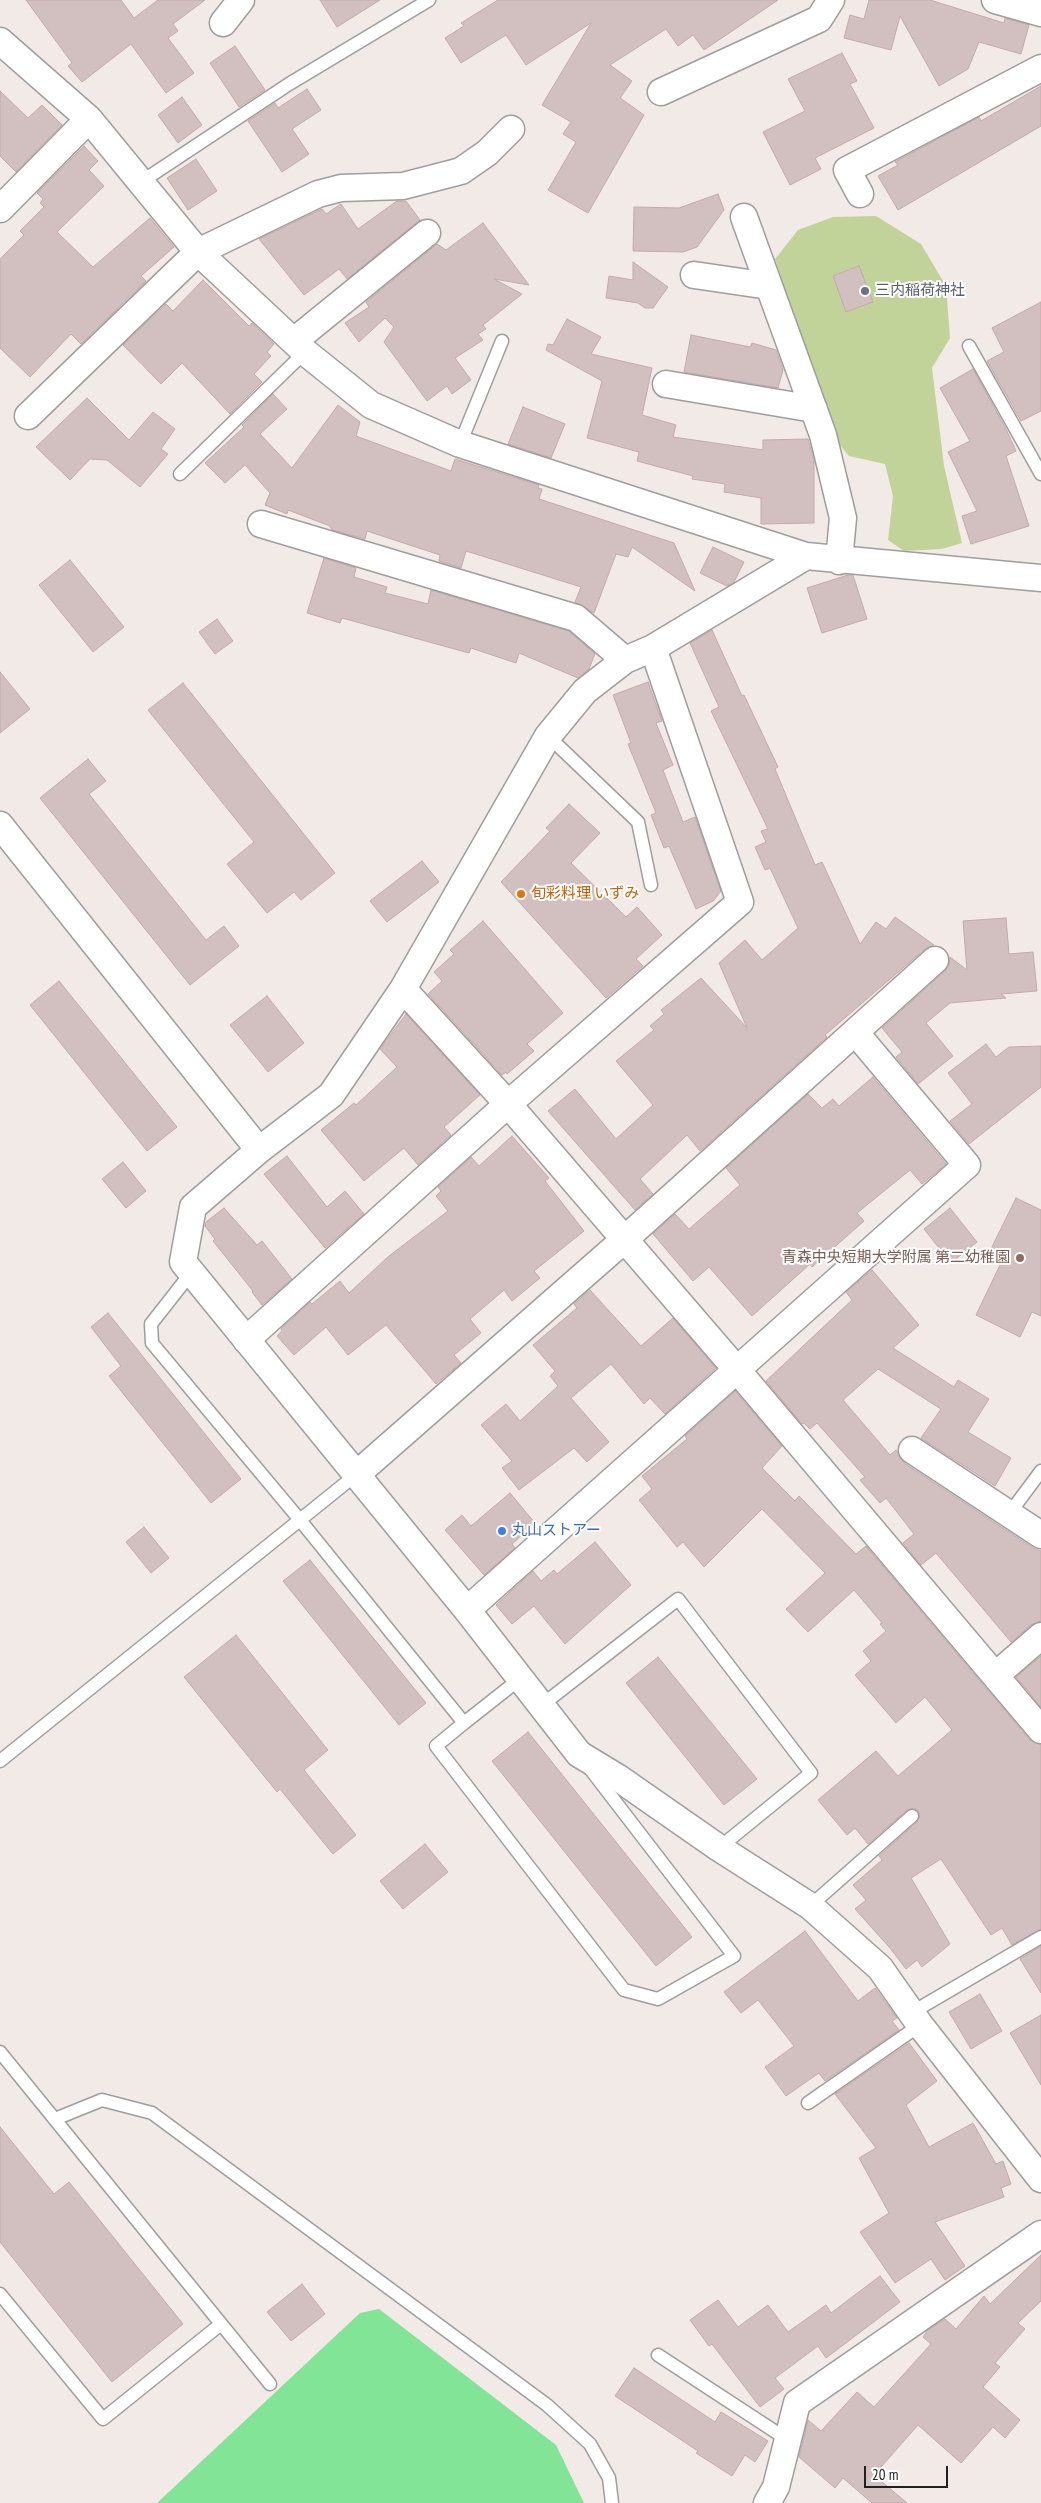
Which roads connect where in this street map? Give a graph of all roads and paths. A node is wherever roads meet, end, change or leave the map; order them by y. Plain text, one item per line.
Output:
1 (242, 0) edge
2 (429, 0) edge
3 (831, 0) edge
4 (995, 0) edge
5 (1041, 13) edge
6 (223, 23) dead end
7 (0, 41) edge
8 (1041, 68) edge
9 (661, 92) dead end
10 (90, 119) junction
11 (511, 129) dead end
12 (141, 182) junction
13 (860, 194) dead end
14 (0, 209) edge
15 (744, 217) dead end
16 (427, 232) dead end
17 (198, 252) junction
18 (694, 275) dead end
19 (768, 286) junction
20 (502, 341) dead end
21 (969, 346) dead end
22 (299, 347) junction
23 (666, 384) dead end
24 (814, 409) junction
25 (28, 416) dead end
26 (460, 444) junction
27 (180, 474) dead end
28 (1041, 474) edge
29 (261, 524) dead end
30 (806, 556) junction
31 (838, 561) junction
32 (1041, 578) edge
33 (653, 648) junction
34 (625, 660) junction
35 (548, 736) junction
36 (0, 825) edge
37 (651, 885) dead end
38 (935, 960) dead end
39 (403, 989) junction
40 (855, 1032) junction
41 (508, 1104) junction
42 (259, 1150) junction
43 (625, 1239) junction
44 (191, 1273) junction
45 (246, 1340) junction
46 (738, 1370) junction
47 (912, 1450) dead end
48 (1041, 1471) edge
49 (357, 1474) junction
50 (1009, 1514) junction
51 (300, 1520) junction
52 (1041, 1536) edge
53 (467, 1610) junction
54 (1041, 1636) edge
55 (996, 1675) junction
56 (521, 1678) junction
57 (542, 1705) junction
58 (464, 1722) junction
59 (1041, 1730) edge
60 (579, 1754) junction
61 (0, 1761) edge
62 (912, 1816) dead end
63 (719, 1848) junction
64 (810, 1906) junction
65 (1041, 1937) edge
66 (916, 2019) junction
67 (0, 2052) edge
68 (808, 2103) dead end
69 (55, 2119) junction
70 (1041, 2179) edge
71 (1041, 2234) edge
72 (0, 2294) edge
73 (221, 2324) junction
74 (658, 2355) dead end
75 (270, 2384) dead end
76 (788, 2440) junction
77 (612, 2503) edge
78 (767, 2503) edge

1 - 6 street
2 - 12 lane
3 - 9 street
4 - 5 street
7 - 10 street
8 - 13 street
10 - 12 street
10 - 14 street
11 - 17 street
12 - 17 street
15 - 19 street
16 - 22 street
17 - 22 street
17 - 25 street
18 - 19 street
19 - 24 street
20 - 26 lane
21 - 28 lane
22 - 26 street
22 - 27 lane
23 - 24 street
24 - 31 street
26 - 30 street
29 - 34 street
30 - 31 street
30 - 33 street
31 - 32 street
33 - 34 street
33 - 41 street
34 - 35 street
35 - 37 lane
35 - 39 street
36 - 42 street
38 - 40 street
39 - 41 street
39 - 42 street
40 - 43 street
40 - 46 street
41 - 43 street
41 - 45 street
42 - 44 street
43 - 46 street
43 - 49 street
44 - 45 street
44 - 51 lane
45 - 49 street
46 - 53 street
46 - 55 street
47 - 50 street
48 - 50 lane
49 - 51 lane
49 - 53 street
50 - 52 street
51 - 58 lane
51 - 61 lane
53 - 56 street
54 - 55 street
55 - 59 street
56 - 57 street
56 - 58 lane
57 - 60 street
57 - 63 lane
58 - 60 lane
60 - 63 street
62 - 64 lane
63 - 64 street
64 - 66 street
65 - 66 lane
66 - 68 lane
66 - 70 street
67 - 69 lane
69 - 73 lane
69 - 77 lane
71 - 76 street
72 - 73 lane
73 - 75 lane
74 - 76 lane
76 - 78 street

